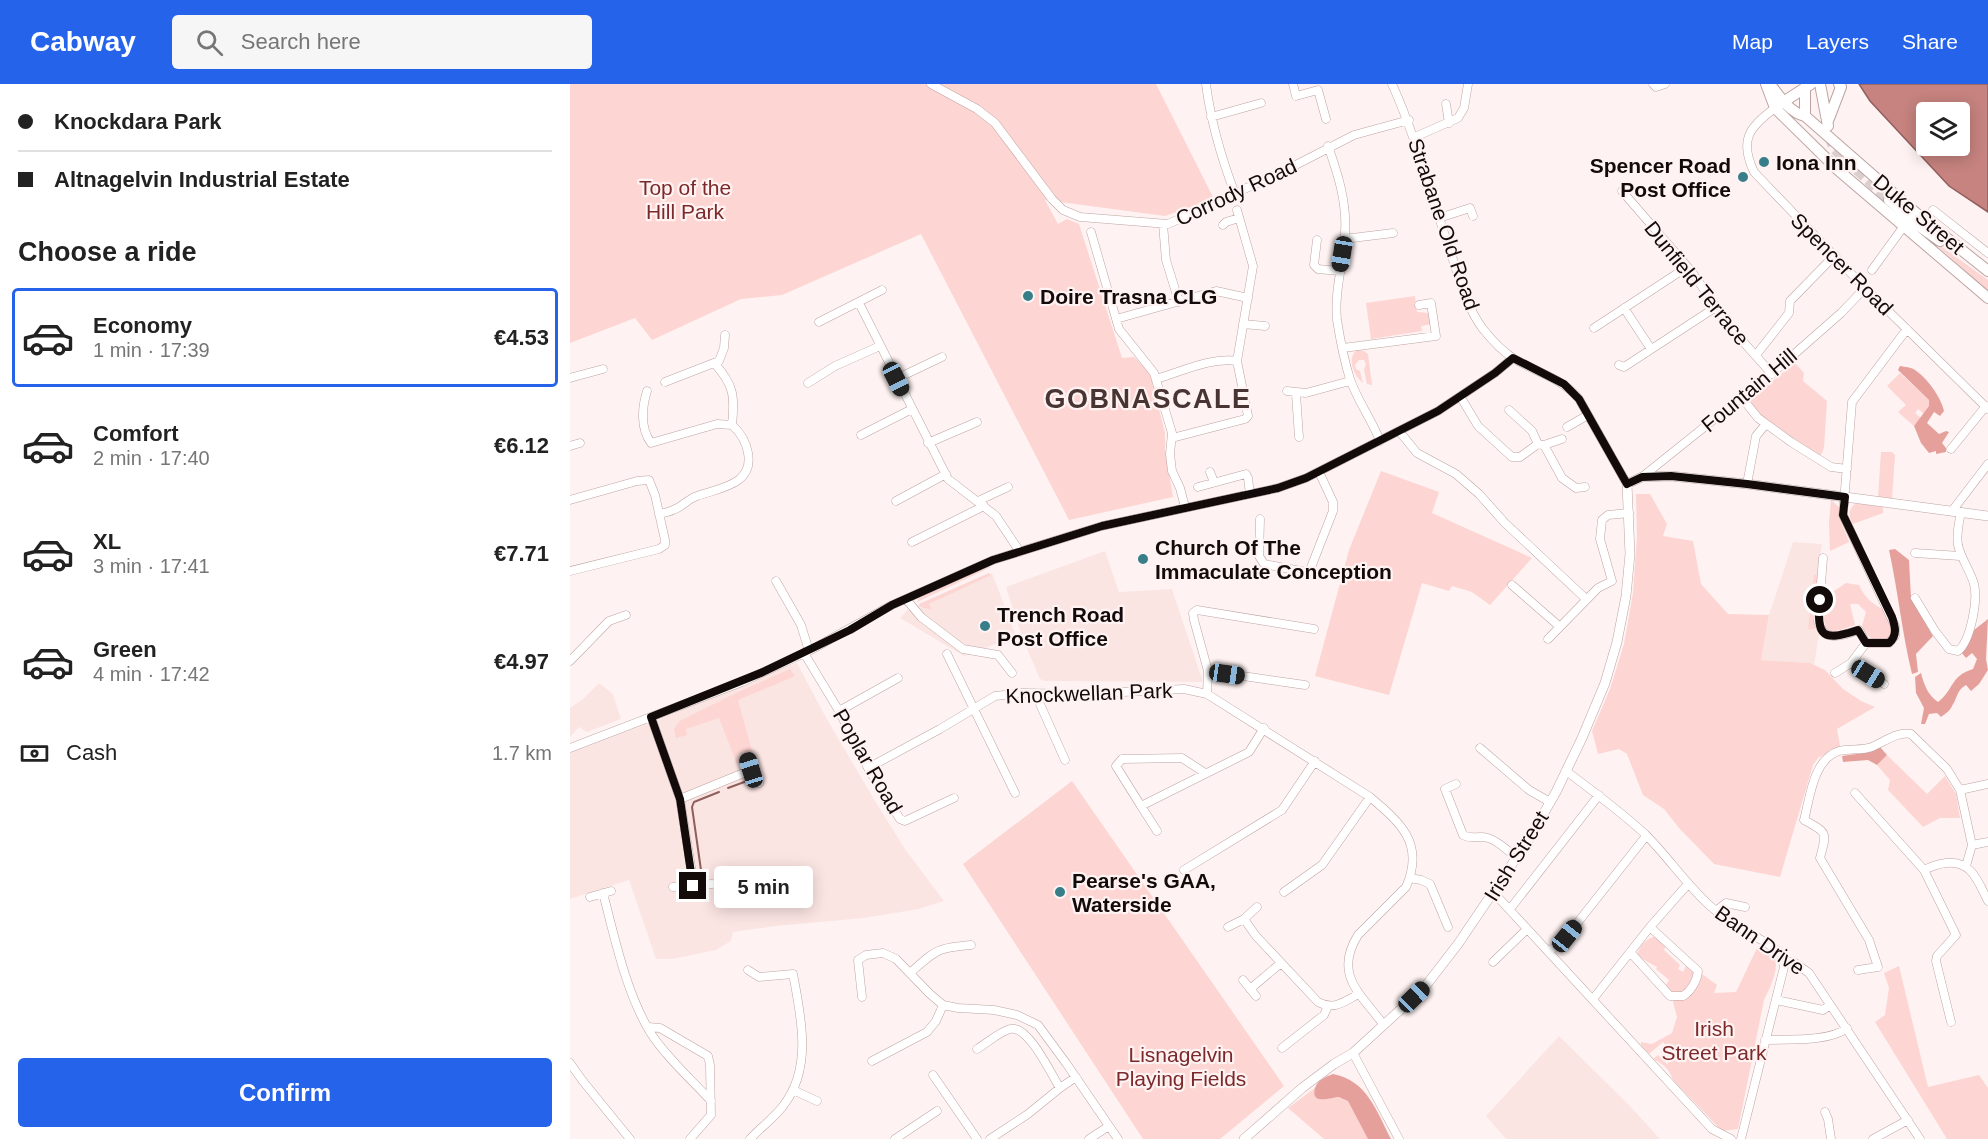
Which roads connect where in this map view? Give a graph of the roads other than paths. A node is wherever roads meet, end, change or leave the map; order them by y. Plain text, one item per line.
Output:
1 (931, 84) edge
2 (1206, 84) edge
3 (1293, 84) edge
4 (1392, 84) edge
5 (1468, 84) edge
6 (1653, 84) edge
7 (1665, 84) edge
8 (1768, 84) edge
9 (1820, 84) edge
10 (1839, 84) edge
11 (1808, 86) edge
12 (1261, 103) dead end
13 (1446, 104) dead end
14 (1780, 105) junction
15 (1805, 116) junction
16 (1211, 117) junction
17 (1326, 119) dead end
18 (1409, 120) junction
19 (1449, 123) junction
20 (1415, 136) junction
21 (1328, 147) junction
22 (1622, 191) dead end
23 (1235, 194) junction
24 (1889, 200) tunnel mouth
25 (1933, 210) dead end
26 (1473, 216) dead end
27 (1439, 218) junction
28 (1163, 224) junction
29 (1916, 224) junction
30 (1223, 225) dead end
31 (1905, 226) junction
32 (1091, 232) dead end
33 (1393, 233) dead end
34 (1344, 239) junction
35 (1317, 240) dead end
36 (1104, 241) dead end
37 (1094, 243) junction
38 (1988, 253) edge
39 (1834, 255) junction
40 (1972, 258) junction
41 (1687, 267) junction
42 (1954, 268) junction
43 (1872, 270) dead end
44 (1339, 271) junction
45 (1988, 271) edge
46 (1865, 288) junction
47 (882, 290) dead end
48 (1248, 298) junction
49 (1988, 298) edge
50 (1179, 302) junction
51 (859, 303) junction
52 (1419, 305) dead end
53 (1716, 307) junction
54 (1624, 308) junction
55 (1116, 319) junction
56 (819, 322) dead end
57 (1243, 324) junction
58 (1265, 326) dead end
59 (1594, 328) dead end
60 (1907, 329) junction
61 (725, 335) dead end
62 (880, 346) junction
63 (1342, 348) junction
64 (1651, 349) junction
65 (1756, 356) junction
66 (942, 357) dead end
67 (1513, 358) junction
68 (1237, 361) junction
69 (715, 364) junction
70 (1619, 365) dead end
71 (603, 369) dead end
72 (1772, 374) junction
73 (570, 378) edge
74 (896, 379) junction
75 (1156, 379) junction
76 (1350, 381) junction
77 (665, 382) dead end
78 (808, 383) dead end
79 (647, 391) dead end
80 (1287, 391) dead end
81 (1296, 394) junction
82 (1460, 396) junction
83 (1742, 398) junction
84 (1987, 407) edge
85 (912, 409) junction
86 (1509, 410) dead end
87 (1588, 415) junction
88 (977, 422) dead end
89 (1766, 424) junction
90 (732, 425) junction
91 (1567, 428) dead end
92 (1399, 431) junction
93 (861, 435) dead end
94 (1299, 437) dead end
95 (1172, 438) junction
96 (1562, 439) dead end
97 (1380, 441) junction
98 (580, 443) dead end
99 (928, 443) junction
100 (1541, 444) junction
101 (570, 446) edge
102 (1951, 449) dead end
103 (1662, 459) junction
104 (1988, 464) edge
105 (1847, 469) junction
106 (1210, 472) dead end
107 (1319, 472) junction
108 (946, 474) junction
109 (1666, 476) junction
110 (1642, 477) junction
111 (1214, 482) junction
112 (1627, 484) junction
113 (1747, 484) junction
114 (1008, 487) dead end
115 (1198, 487) dead end
116 (1585, 487) dead end
117 (1250, 494) junction
118 (1845, 497) junction
119 (570, 500) edge
120 (896, 501) dead end
121 (981, 504) junction
122 (1185, 507) junction
123 (1956, 512) junction
124 (1629, 513) junction
125 (659, 514) junction
126 (1987, 517) edge
127 (1260, 519) dead end
128 (912, 542) dead end
129 (1020, 552) junction
130 (1915, 553) dead end
131 (1960, 556) junction
132 (1823, 558) dead end
133 (570, 571) edge
134 (776, 581) dead end
135 (1512, 585) dead end
136 (1915, 598) dead end
137 (906, 599) junction
138 (1586, 599) junction
139 (626, 615) dead end
140 (1559, 626) junction
141 (1314, 629) dead end
142 (1548, 639) dead end
143 (1866, 643) junction
144 (807, 652) junction
145 (947, 654) dead end
146 (570, 661) edge
147 (1851, 663) junction
148 (1208, 671) junction
149 (1012, 673) dead end
150 (1835, 673) dead end
151 (898, 678) dead end
152 (1884, 684) dead end
153 (1305, 685) dead end
154 (1035, 693) junction
155 (1207, 694) junction
156 (973, 709) junction
157 (839, 711) junction
158 (651, 717) junction
159 (1264, 728) junction
160 (570, 748) edge
161 (1480, 748) dead end
162 (748, 758) dead end
163 (1065, 760) dead end
164 (1315, 761) junction
165 (868, 768) junction
166 (751, 770) junction
167 (1566, 771) junction
168 (1205, 773) junction
169 (759, 783) dead end
170 (1988, 783) edge
171 (1456, 784) dead end
172 (1960, 790) junction
173 (1015, 793) dead end
174 (1855, 793) dead end
175 (1599, 795) junction
176 (1370, 797) junction
177 (954, 798) dead end
178 (680, 799) junction
179 (1550, 802) junction
180 (1141, 806) junction
181 (1157, 831) dead end
182 (1646, 836) junction
183 (1988, 842) edge
184 (1972, 845) junction
185 (1518, 859) junction
186 (1966, 866) junction
187 (1184, 870) dead end
188 (1924, 870) junction
189 (1410, 878) junction
190 (712, 884) dead end
191 (1688, 884) junction
192 (693, 886) junction
193 (673, 887) dead end
194 (1284, 892) dead end
195 (1494, 893) junction
196 (590, 897) dead end
197 (1988, 901) edge
198 (1257, 907) dead end
199 (1745, 907) dead end
200 (1510, 909) junction
201 (1716, 911) junction
202 (1244, 919) junction
203 (1228, 927) dead end
204 (1448, 927) dead end
205 (1650, 927) junction
206 (1527, 929) junction
207 (972, 945) dead end
208 (1549, 952) junction
209 (1630, 952) junction
210 (1784, 961) junction
211 (1492, 962) dead end
212 (1281, 963) junction
213 (748, 970) dead end
214 (1858, 970) dead end
215 (910, 973) junction
216 (1243, 980) dead end
217 (1250, 989) junction
218 (1359, 994) junction
219 (1256, 996) dead end
220 (862, 997) dead end
221 (1593, 999) junction
222 (1776, 1000) junction
223 (944, 1005) junction
224 (1830, 1005) junction
225 (1328, 1006) junction
226 (1951, 1022) dead end
227 (1383, 1024) junction
228 (648, 1028) junction
229 (1847, 1028) junction
230 (1765, 1040) junction
231 (1282, 1048) dead end
232 (977, 1049) dead end
233 (1353, 1053) junction
234 (872, 1061) dead end
235 (570, 1062) edge
236 (933, 1075) dead end
237 (1076, 1077) junction
238 (1060, 1088) junction
239 (794, 1090) junction
240 (711, 1101) junction
241 (817, 1101) dead end
242 (938, 1111) dead end
243 (1825, 1112) dead end
244 (1908, 1120) junction
245 (1109, 1126) junction
246 (630, 1139) edge
247 (690, 1139) edge
248 (750, 1139) edge
249 (895, 1139) edge
250 (977, 1139) edge
251 (990, 1139) edge
252 (1089, 1139) edge
253 (1118, 1139) edge
254 (1244, 1139) edge
255 (1399, 1139) edge
256 (1731, 1139) edge
257 (1742, 1139) edge
258 (1831, 1139) edge
259 (1873, 1139) edge
260 (1920, 1139) edge

1 - 28 street, Corrody Road
2 - 16 street
3 - 17 street
4 - 18 street, Strabane Old Road
5 - 19 street
6 - 7 street
8 - 14 highway
9 - 10 highway
11 - 14 highway
11 - 15 highway
12 - 16 street
13 - 19 street
14 - 15 highway, Duke Street
14 - 31 highway, Duke Street
14 - 39 street, Spencer Road
15 - 40 highway, Duke Street
16 - 23 street
18 - 20 street, Strabane Old Road
18 - 21 street, Corrody Road
19 - 20 street
20 - 27 street, Strabane Old Road
21 - 23 street, Corrody Road
21 - 34 street
22 - 41 street, Dunfield Terrace
23 - 28 street, Corrody Road
24 - 29 highway, Duke Street
25 - 38 street
26 - 27 street
27 - 67 street, Strabane Old Road
28 - 50 street
29 - 40 highway, Duke Street
29 - 42 highway, Duke Street
30 - 48 street
31 - 42 highway, Duke Street
31 - 43 street
32 - 37 street
33 - 34 street
34 - 44 street
35 - 44 street
36 - 37 street
37 - 55 street
39 - 46 street, Spencer Road
39 - 65 street
40 - 45 highway, Duke Street
41 - 53 street, Dunfield Terrace
41 - 54 street
42 - 49 highway, Duke Street
44 - 63 street
46 - 60 street, Spencer Road
46 - 72 street, Fountain Hill
47 - 51 street
48 - 50 street
48 - 57 street
50 - 55 street
51 - 56 street
51 - 62 street
52 - 63 street
53 - 64 street
53 - 65 street, Dunfield Terrace
54 - 59 street
54 - 64 street
55 - 75 street
57 - 58 street
57 - 68 street
60 - 84 street, Spencer Road
60 - 105 street
61 - 69 street
62 - 74 street
62 - 78 street
63 - 76 street
64 - 70 street
65 - 72 street, Dunfield Terrace
66 - 74 street
67 - 82 street
67 - 87 street, Strabane Old Road
68 - 75 street
68 - 95 street
69 - 77 street
69 - 90 street
71 - 73 street
72 - 83 street, Fountain Hill
74 - 85 street
75 - 95 street
76 - 81 street
76 - 97 street
79 - 90 street
80 - 81 street
81 - 94 street
82 - 92 street
82 - 100 street
83 - 89 street
83 - 103 street, Fountain Hill
84 - 102 street
85 - 93 street
85 - 99 street
86 - 100 street
87 - 91 street
87 - 112 street, Strabane Old Road
88 - 99 street
89 - 105 street
89 - 113 street
90 - 125 street
92 - 97 street
92 - 138 street
95 - 122 street
96 - 100 street
97 - 107 street
98 - 101 street
99 - 108 street
100 - 116 street
103 - 109 street
103 - 110 street, Fountain Hill
104 - 123 street
105 - 118 street
106 - 111 street
107 - 117 street
107 - 127 street
108 - 120 street
108 - 121 street
109 - 110 main road
109 - 113 main road
110 - 112 main road, Fountain Hill
111 - 115 street
111 - 117 street
112 - 124 main road, Irish Street
113 - 118 main road
114 - 121 street
117 - 122 street
118 - 123 main road
118 - 143 street
119 - 125 street
121 - 128 street
121 - 129 street
122 - 129 street
123 - 126 main road
123 - 131 street
124 - 138 street
124 - 167 main road, Irish Street
125 - 133 street
129 - 137 street
130 - 131 street
131 - 136 street
132 - 143 street
134 - 144 street, Poplar Road
135 - 140 street
137 - 144 street
137 - 149 street
138 - 140 street
139 - 146 street
140 - 142 street
141 - 148 street
143 - 147 street
144 - 157 street, Poplar Road
144 - 158 street
145 - 156 street, Knockwellan Park
147 - 150 street
147 - 152 street
148 - 153 street
148 - 155 street
151 - 157 street
154 - 155 street, Knockwellan Park
154 - 156 street, Knockwellan Park
154 - 163 street
155 - 159 street, Knockwellan Park
156 - 165 street, Knockwellan Park
156 - 173 street, Knockwellan Park
157 - 165 street, Poplar Road
158 - 160 street
158 - 178 street
159 - 164 street, Knockwellan Park
159 - 168 street
161 - 179 street
162 - 166 street
164 - 176 street, Knockwellan Park
164 - 187 street
165 - 177 street, Poplar Road
166 - 169 street
166 - 178 street
167 - 175 street, Bann Drive
167 - 179 main road, Irish Street
168 - 180 street
168 - 180 street
170 - 172 street
171 - 185 street
172 - 184 street
172 - 214 street
174 - 188 street
175 - 182 street, Bann Drive
175 - 200 street
176 - 189 street, Knockwellan Park
176 - 194 street
178 - 192 street
179 - 185 main road, Irish Street
180 - 181 street
182 - 191 street, Bann Drive
182 - 208 street
183 - 184 street
184 - 186 street
185 - 195 main road, Irish Street
186 - 188 street
186 - 197 street
188 - 226 street
189 - 204 street
189 - 218 street
190 - 192 street
191 - 201 street, Bann Drive
191 - 205 street
192 - 193 street
195 - 200 street
195 - 227 main road, Irish Street
196 - 228 street
198 - 202 street
199 - 201 street
200 - 206 street
201 - 210 street, Bann Drive
202 - 203 street
202 - 212 street
205 - 209 street
205 - 209 street
206 - 208 street
206 - 211 street
207 - 215 street
208 - 221 street
209 - 221 street
210 - 222 street
210 - 224 street, Bann Drive
212 - 217 street
212 - 225 street
213 - 239 street
215 - 220 street
215 - 223 street
216 - 217 street
217 - 219 street
218 - 225 street
218 - 227 street
221 - 256 street
222 - 224 street
222 - 230 street
223 - 234 street
223 - 237 street
224 - 229 street, Bann Drive
225 - 231 street
227 - 233 main road, Irish Street
228 - 240 street
228 - 240 street
229 - 230 street
229 - 244 street, Bann Drive
230 - 257 street
232 - 238 street
233 - 254 main road, Irish Street
233 - 255 street
235 - 246 street
236 - 250 street
237 - 238 street
237 - 245 street
238 - 251 street
239 - 241 street
239 - 248 street
240 - 247 street
242 - 249 street
243 - 258 street
244 - 259 street
244 - 260 street, Bann Drive
245 - 252 street
245 - 253 street

